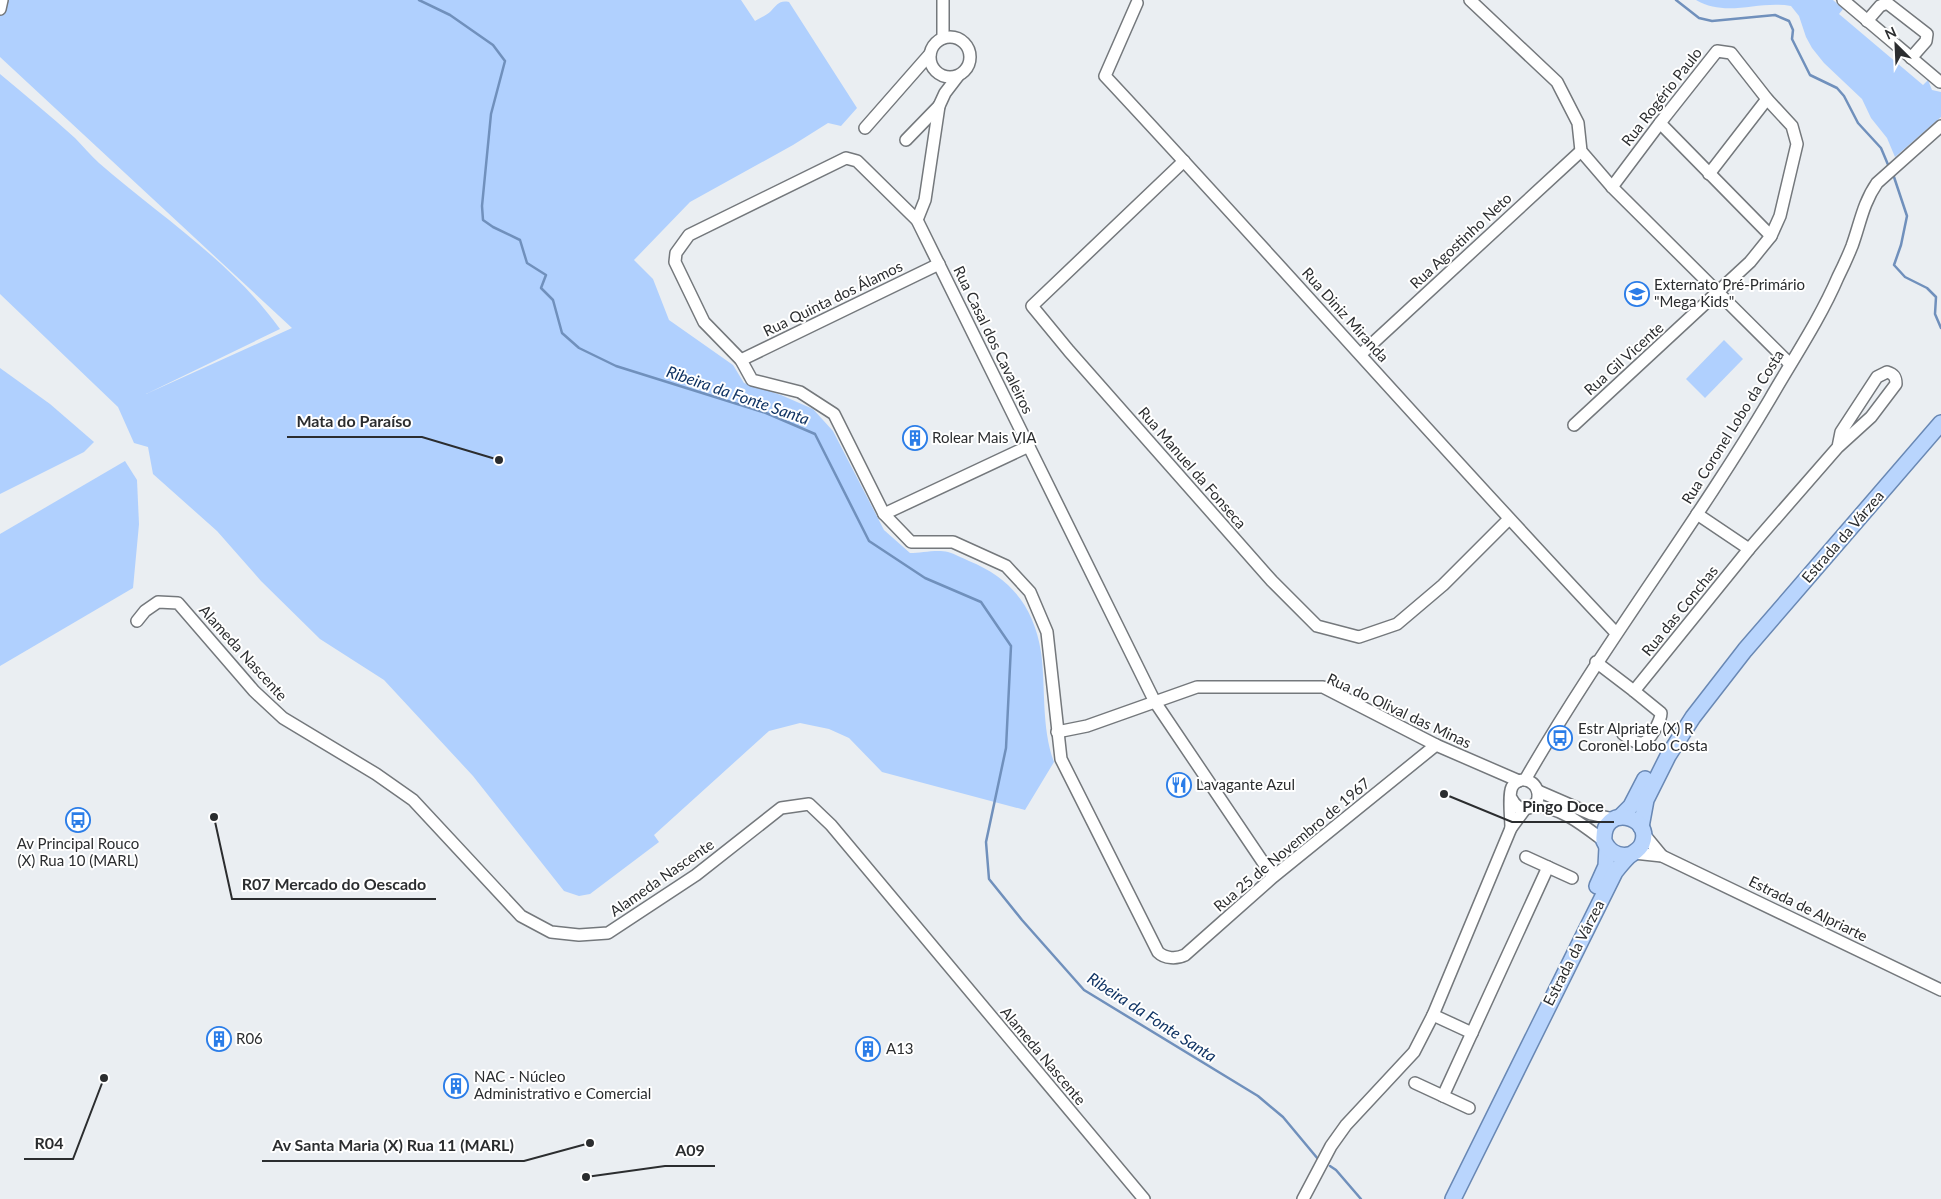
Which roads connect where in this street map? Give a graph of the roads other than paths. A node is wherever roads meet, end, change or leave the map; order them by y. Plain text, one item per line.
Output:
1 (2, 0) edge
2 (943, 0) edge
3 (1470, 0) edge
4 (1843, 0) edge
5 (1137, 3) dead end
6 (0, 9) edge
7 (1867, 21) junction
8 (943, 38) junction
9 (930, 54) junction
10 (1911, 58) junction
11 (958, 76) junction
12 (1940, 82) dead end
13 (1767, 98) junction
14 (939, 106) junction
15 (1660, 123) junction
16 (1941, 126) edge
17 (865, 128) dead end
18 (906, 140) dead end
19 (1581, 151) junction
20 (1184, 161) junction
21 (1709, 174) junction
22 (1612, 187) junction
23 (917, 220) junction
24 (1771, 236) junction
25 (938, 264) junction
26 (1718, 294) junction
27 (1361, 354) junction
28 (741, 360) junction
29 (1790, 364) junction
30 (1941, 423) edge
31 (1574, 425) dead end
32 (1029, 446) junction
33 (1838, 447) junction
34 (884, 514) junction
35 (1697, 514) junction
36 (1509, 519) junction
37 (1749, 549) junction
38 (137, 621) dead end
39 (1616, 633) junction
40 (1745, 650) junction
41 (1596, 662) junction
42 (1634, 691) junction
43 (1155, 702) junction
44 (1057, 732) junction
45 (1623, 734) dead end
46 (1436, 746) junction
47 (1544, 746) junction
48 (1494, 772) junction
49 (1522, 781) junction
50 (1537, 789) junction
51 (1510, 796) junction
52 (1529, 807) junction
53 (1617, 818) junction
54 (1510, 828) junction
55 (1642, 830) junction
56 (1605, 844) junction
57 (1632, 854) junction
58 (1526, 856) dead end
59 (1662, 856) junction
60 (1548, 867) junction
61 (1273, 877) junction
62 (1572, 878) dead end
63 (1941, 990) edge
64 (1433, 1015) junction
65 (1472, 1033) junction
66 (1523, 1054) junction
67 (1415, 1084) dead end
68 (1443, 1096) junction
69 (1469, 1108) dead end
70 (1144, 1199) edge
71 (1303, 1199) edge
72 (1453, 1199) edge

1 - 6 street
2 - 8 street
3 - 19 street
4 - 7 street
5 - 20 street, Rua Diniz Miranda
7 - 10 street
7 - 10 street
8 - 9 street
8 - 11 street
9 - 11 street
9 - 17 street
10 - 12 street
11 - 14 street
13 - 15 street, Rua Rogério Paulo
13 - 21 street
13 - 24 street, Rua Rogério Paulo
14 - 18 street
14 - 23 street
15 - 21 street
15 - 22 street, Rua Rogério Paulo
16 - 29 street, Rua Coronel Lobo da Costa
19 - 22 street
19 - 27 street, Rua Agostinho Neto
20 - 27 street, Rua Diniz Miranda
20 - 36 street, Rua Manuel da Fonseca
21 - 24 street
22 - 26 street
23 - 25 street, Rua Casal dos Cavaleiros
23 - 28 street, Rua Casal dos Cavaleiros
24 - 26 street, Rua Rogério Paulo
25 - 28 street, Rua Quinta dos Álamos
25 - 32 street, Rua Casal dos Cavaleiros
26 - 29 street
26 - 31 street, Rua Gil Vicente
27 - 36 street, Rua Diniz Miranda
28 - 34 street
29 - 35 street, Rua Coronel Lobo da Costa
30 - 40 main road, Estrada da Várzea
32 - 34 street
32 - 43 street, Rua Casal dos Cavaleiros
33 - 33 street, Rua das Conchas
33 - 37 street, Rua das Conchas
34 - 44 street
35 - 37 street
35 - 39 street, Rua Coronel Lobo da Costa
36 - 39 street, Rua Diniz Miranda
37 - 42 street, Rua das Conchas
38 - 70 street, Alameda Nascente
39 - 41 street, Rua Coronel Lobo da Costa
40 - 53 main road, Estrada da Várzea
40 - 55 main road, Estrada da Várzea
41 - 42 street
41 - 47 street, Rua Coronel Lobo da Costa
42 - 45 street
43 - 44 street, Rua do Olival das Minas
43 - 46 street, Rua do Olival das Minas
43 - 61 street, Rua Casal dos Cavaleiros
44 - 61 street, Rua 25 de Novembro de 1967
46 - 48 street, Rua do Olival das Minas
46 - 61 street, Rua 25 de Novembro de 1967
47 - 49 street, Rua Coronel Lobo da Costa
47 - 50 street, Rua Coronel Lobo da Costa
48 - 49 street, Rua do Olival das Minas
48 - 51 street, Rua do Olival das Minas
49 - 50 street
49 - 51 street
50 - 52 street
50 - 53 street
51 - 52 street
51 - 54 street
52 - 54 street
52 - 56 street
53 - 55 main road
53 - 56 main road, Estrada da Várzea
54 - 64 street
55 - 57 main road, Estrada da Várzea
55 - 59 street, Estrada de Alpriarte
56 - 57 main road
56 - 66 main road, Estrada da Várzea
57 - 59 street, Estrada de Alpriarte
57 - 66 main road, Estrada da Várzea
58 - 60 street
59 - 63 street, Estrada de Alpriarte
60 - 62 street
60 - 65 street
64 - 65 street
64 - 71 street
65 - 68 street
66 - 72 main road, Estrada da Várzea
67 - 68 street
68 - 69 street

